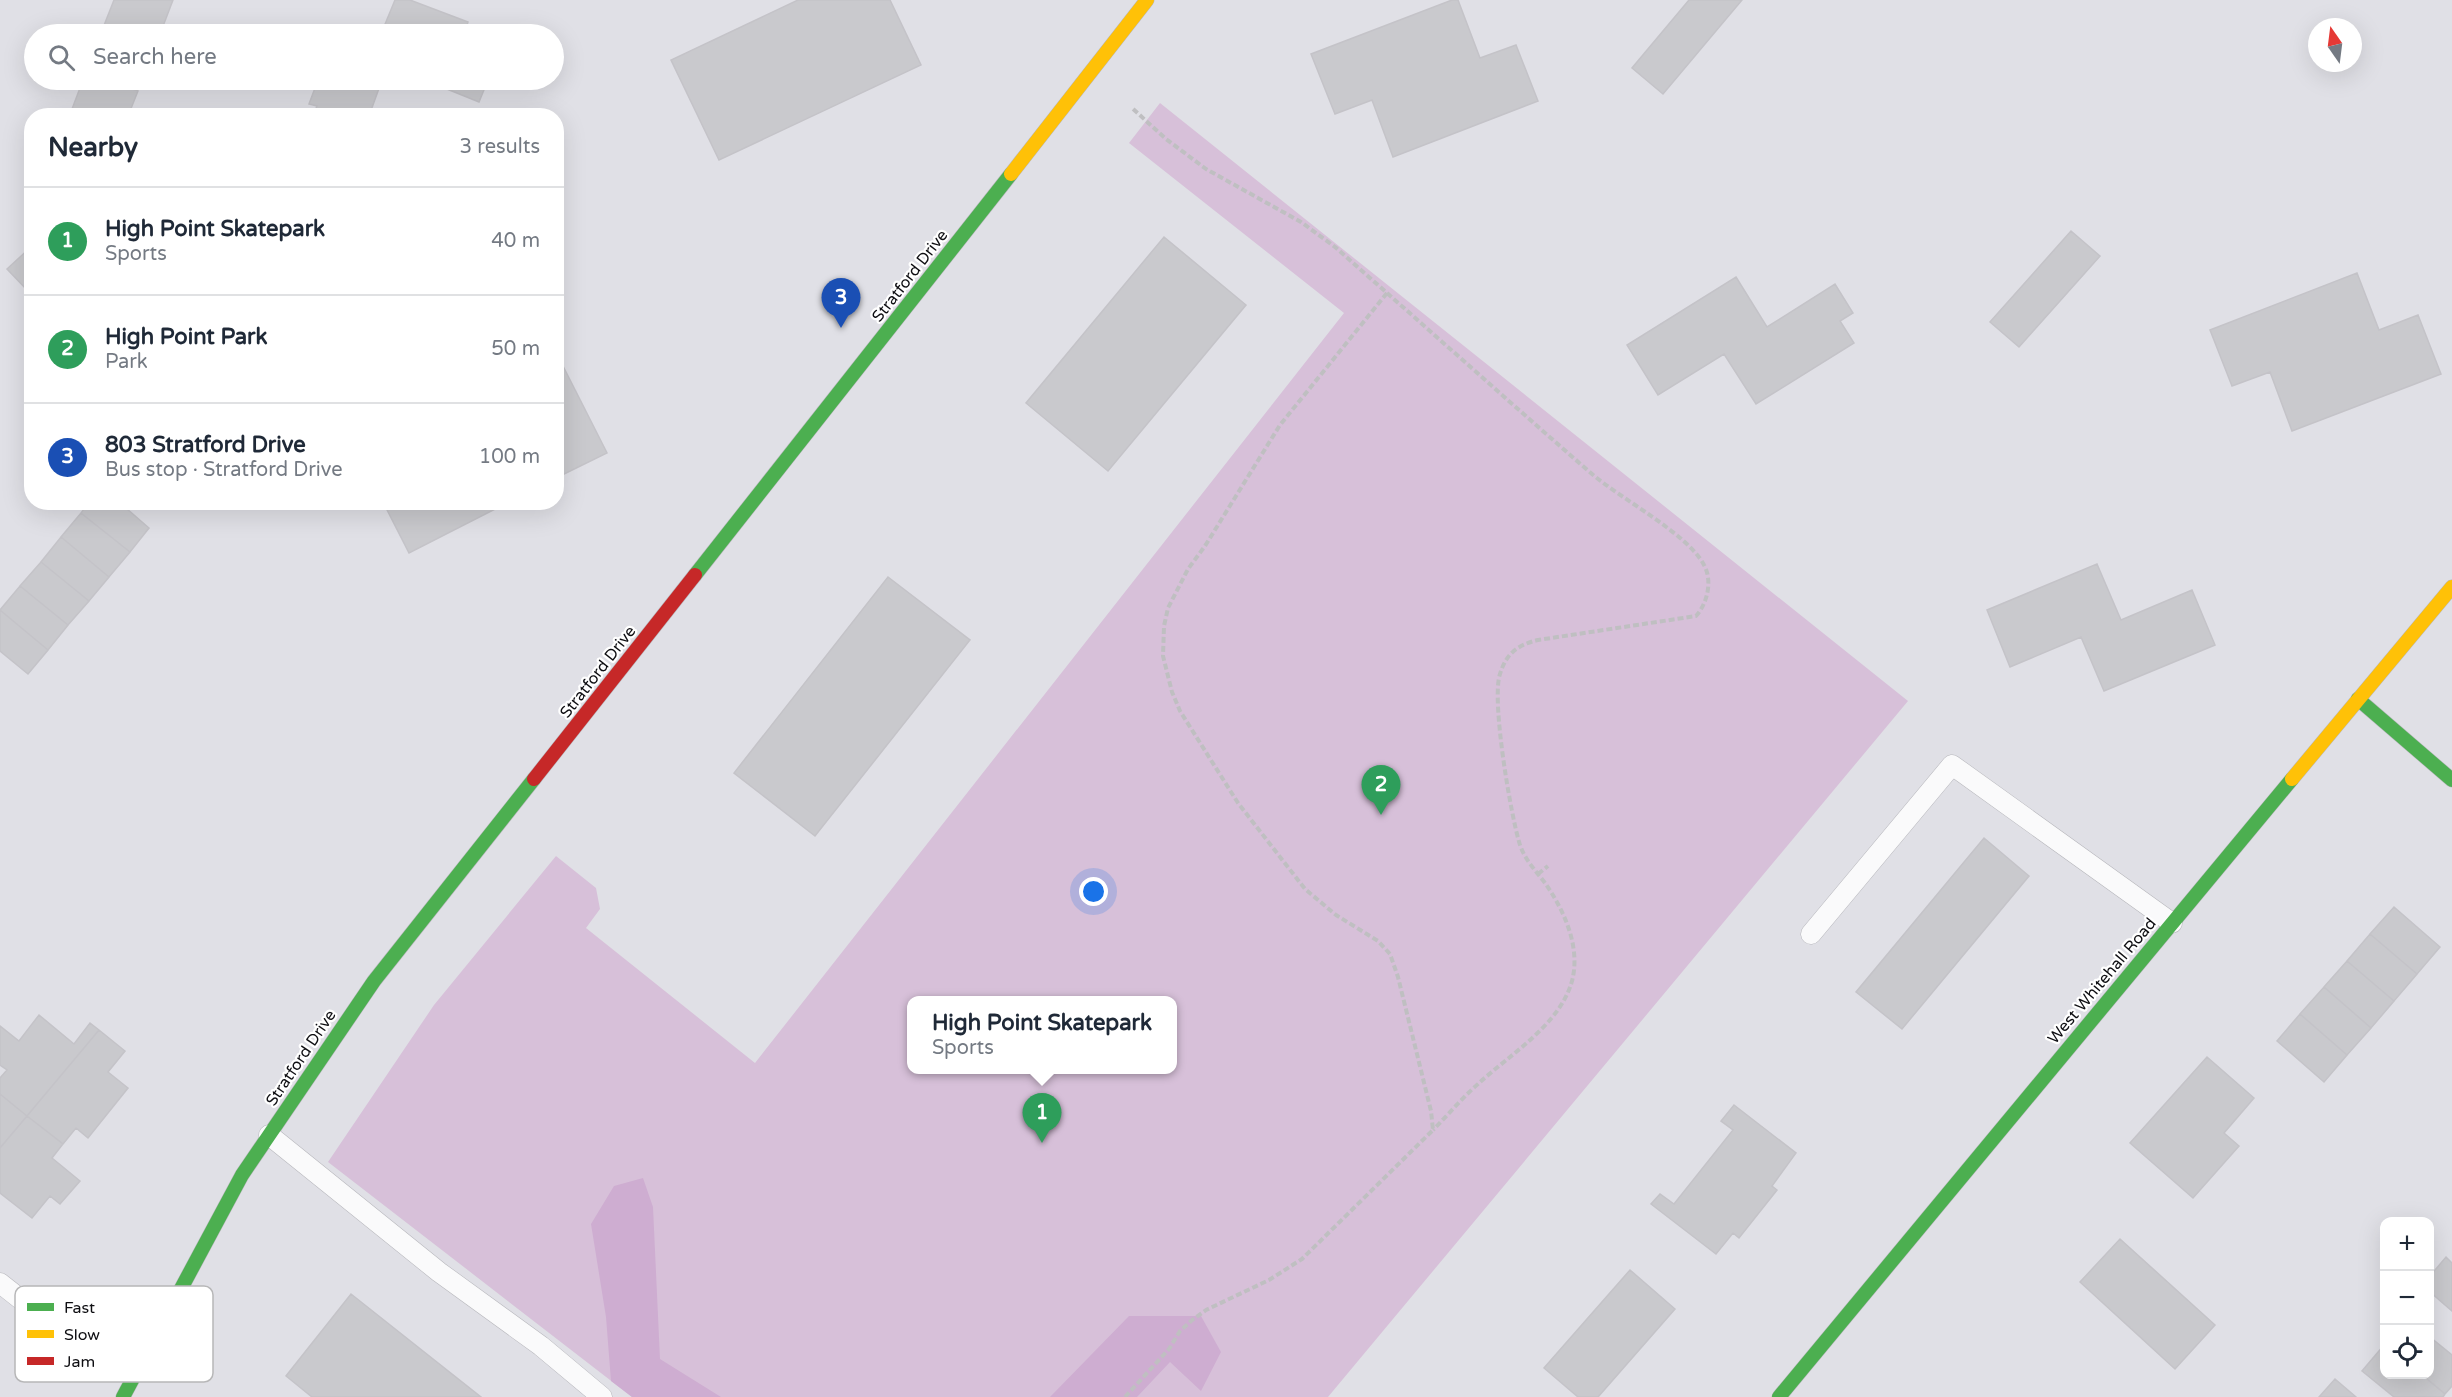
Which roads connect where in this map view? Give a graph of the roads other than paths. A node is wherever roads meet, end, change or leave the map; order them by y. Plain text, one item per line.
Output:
1 (1147, 0) edge
2 (2452, 587) edge
3 (2358, 699) junction
4 (2452, 780) edge
5 (2172, 923) junction
6 (1811, 934) dead end
7 (269, 1136) junction
8 (0, 1283) edge
9 (182, 1286) edge
10 (15, 1295) edge
11 (130, 1382) edge
12 (123, 1397) edge
13 (602, 1397) edge
14 (1779, 1397) edge

1 - 7 street, Stratford Drive
2 - 3 street, West Whitehall Road
3 - 4 street
3 - 5 street, West Whitehall Road
5 - 6 lane
5 - 14 street, West Whitehall Road
7 - 9 street, Stratford Drive
7 - 13 lane
8 - 10 lane
11 - 12 street, Stratford Drive

